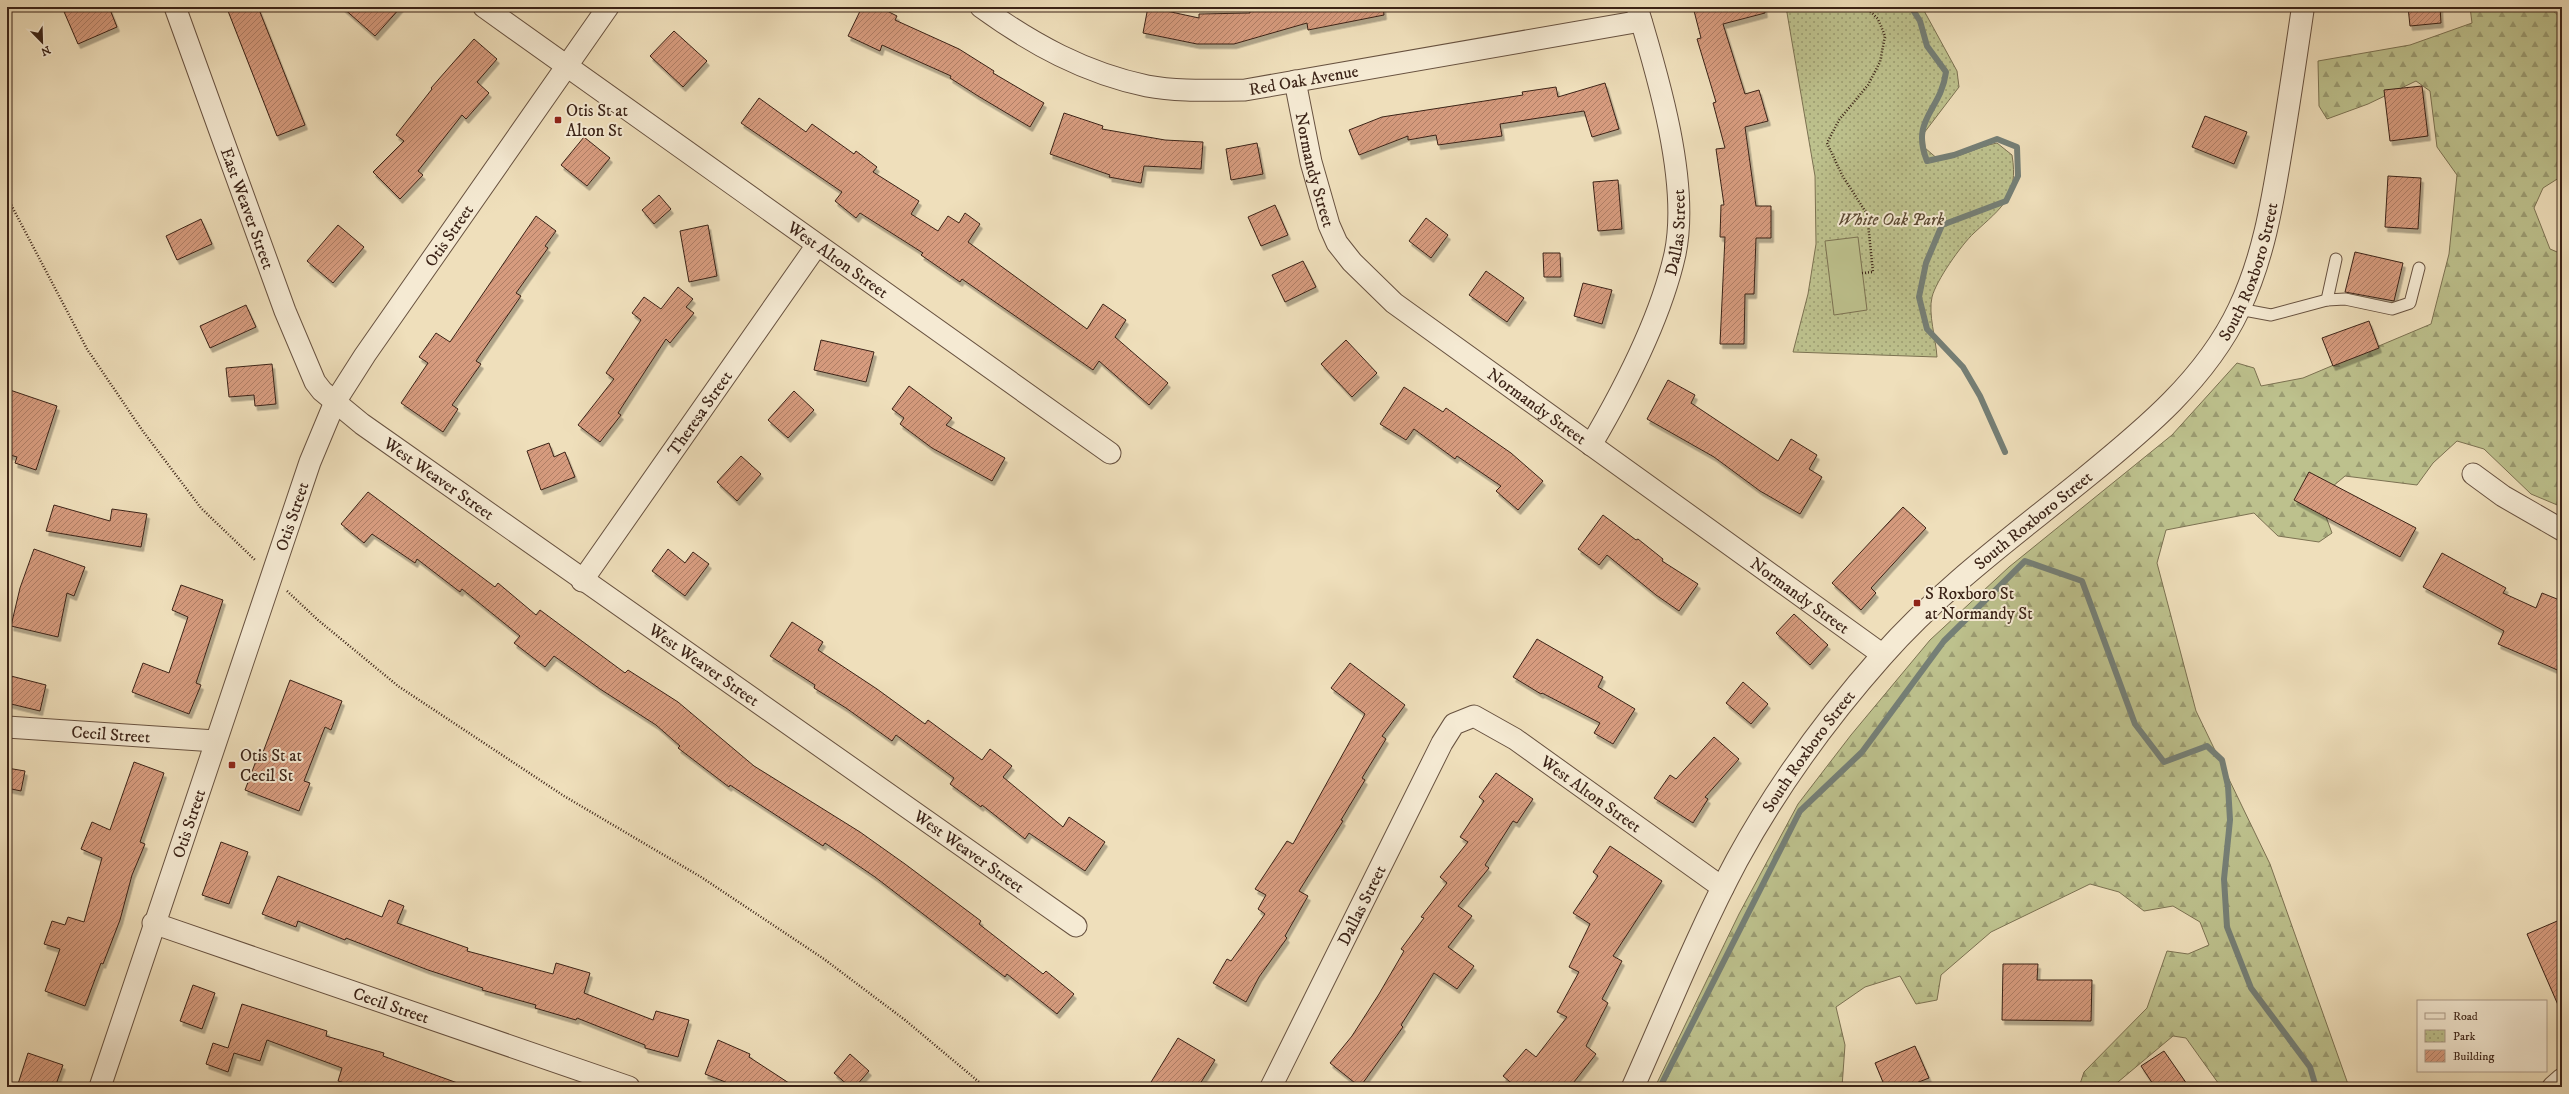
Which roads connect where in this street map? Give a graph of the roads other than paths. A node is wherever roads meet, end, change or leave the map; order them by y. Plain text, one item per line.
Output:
1 (175, 7) edge
2 (484, 7) edge
3 (608, 7) edge
4 (981, 7) edge
5 (2303, 7) edge
6 (1639, 14) edge
7 (567, 66) junction
8 (1295, 81) junction
9 (817, 245) junction
10 (2336, 259) dead end
11 (2419, 268) dead end
12 (2327, 300) junction
13 (2239, 309) junction
14 (335, 402) junction
15 (1591, 445) junction
16 (1110, 453) dead end
17 (2473, 474) dead end
18 (2562, 530) edge
19 (582, 581) junction
20 (1882, 655) junction
21 (1454, 724) joint
22 (7, 727) edge
23 (215, 741) junction
24 (1723, 888) junction
25 (153, 923) junction
26 (1076, 926) dead end
27 (2562, 1079) edge
28 (100, 1087) edge
29 (629, 1087) edge
30 (1271, 1087) edge
31 (1633, 1087) edge
32 (2553, 1087) edge

1 - 14 street, East Weaver Street
2 - 7 street, West Alton Street
3 - 7 street, Otis Street
4 - 8 street, Red Oak Avenue
5 - 13 street, South Roxboro Street
6 - 8 street, Red Oak Avenue
6 - 15 street, Dallas Street
7 - 9 street, West Alton Street
7 - 14 street, Otis Street
8 - 15 street, Normandy Street
9 - 16 street, West Alton Street
9 - 19 street, Theresa Street
10 - 12 lane
11 - 12 lane
12 - 13 lane
13 - 20 street, South Roxboro Street
14 - 19 street, West Weaver Street
14 - 23 street, Otis Street
15 - 20 street, Normandy Street
17 - 18 street
19 - 26 street, West Weaver Street
20 - 24 street, South Roxboro Street
21 - 24 street, West Alton Street
21 - 30 street, Dallas Street
22 - 23 street, Cecil Street
23 - 25 street, Otis Street
24 - 31 street, South Roxboro Street
25 - 28 street, Otis Street
25 - 29 street, Cecil Street
27 - 32 street

